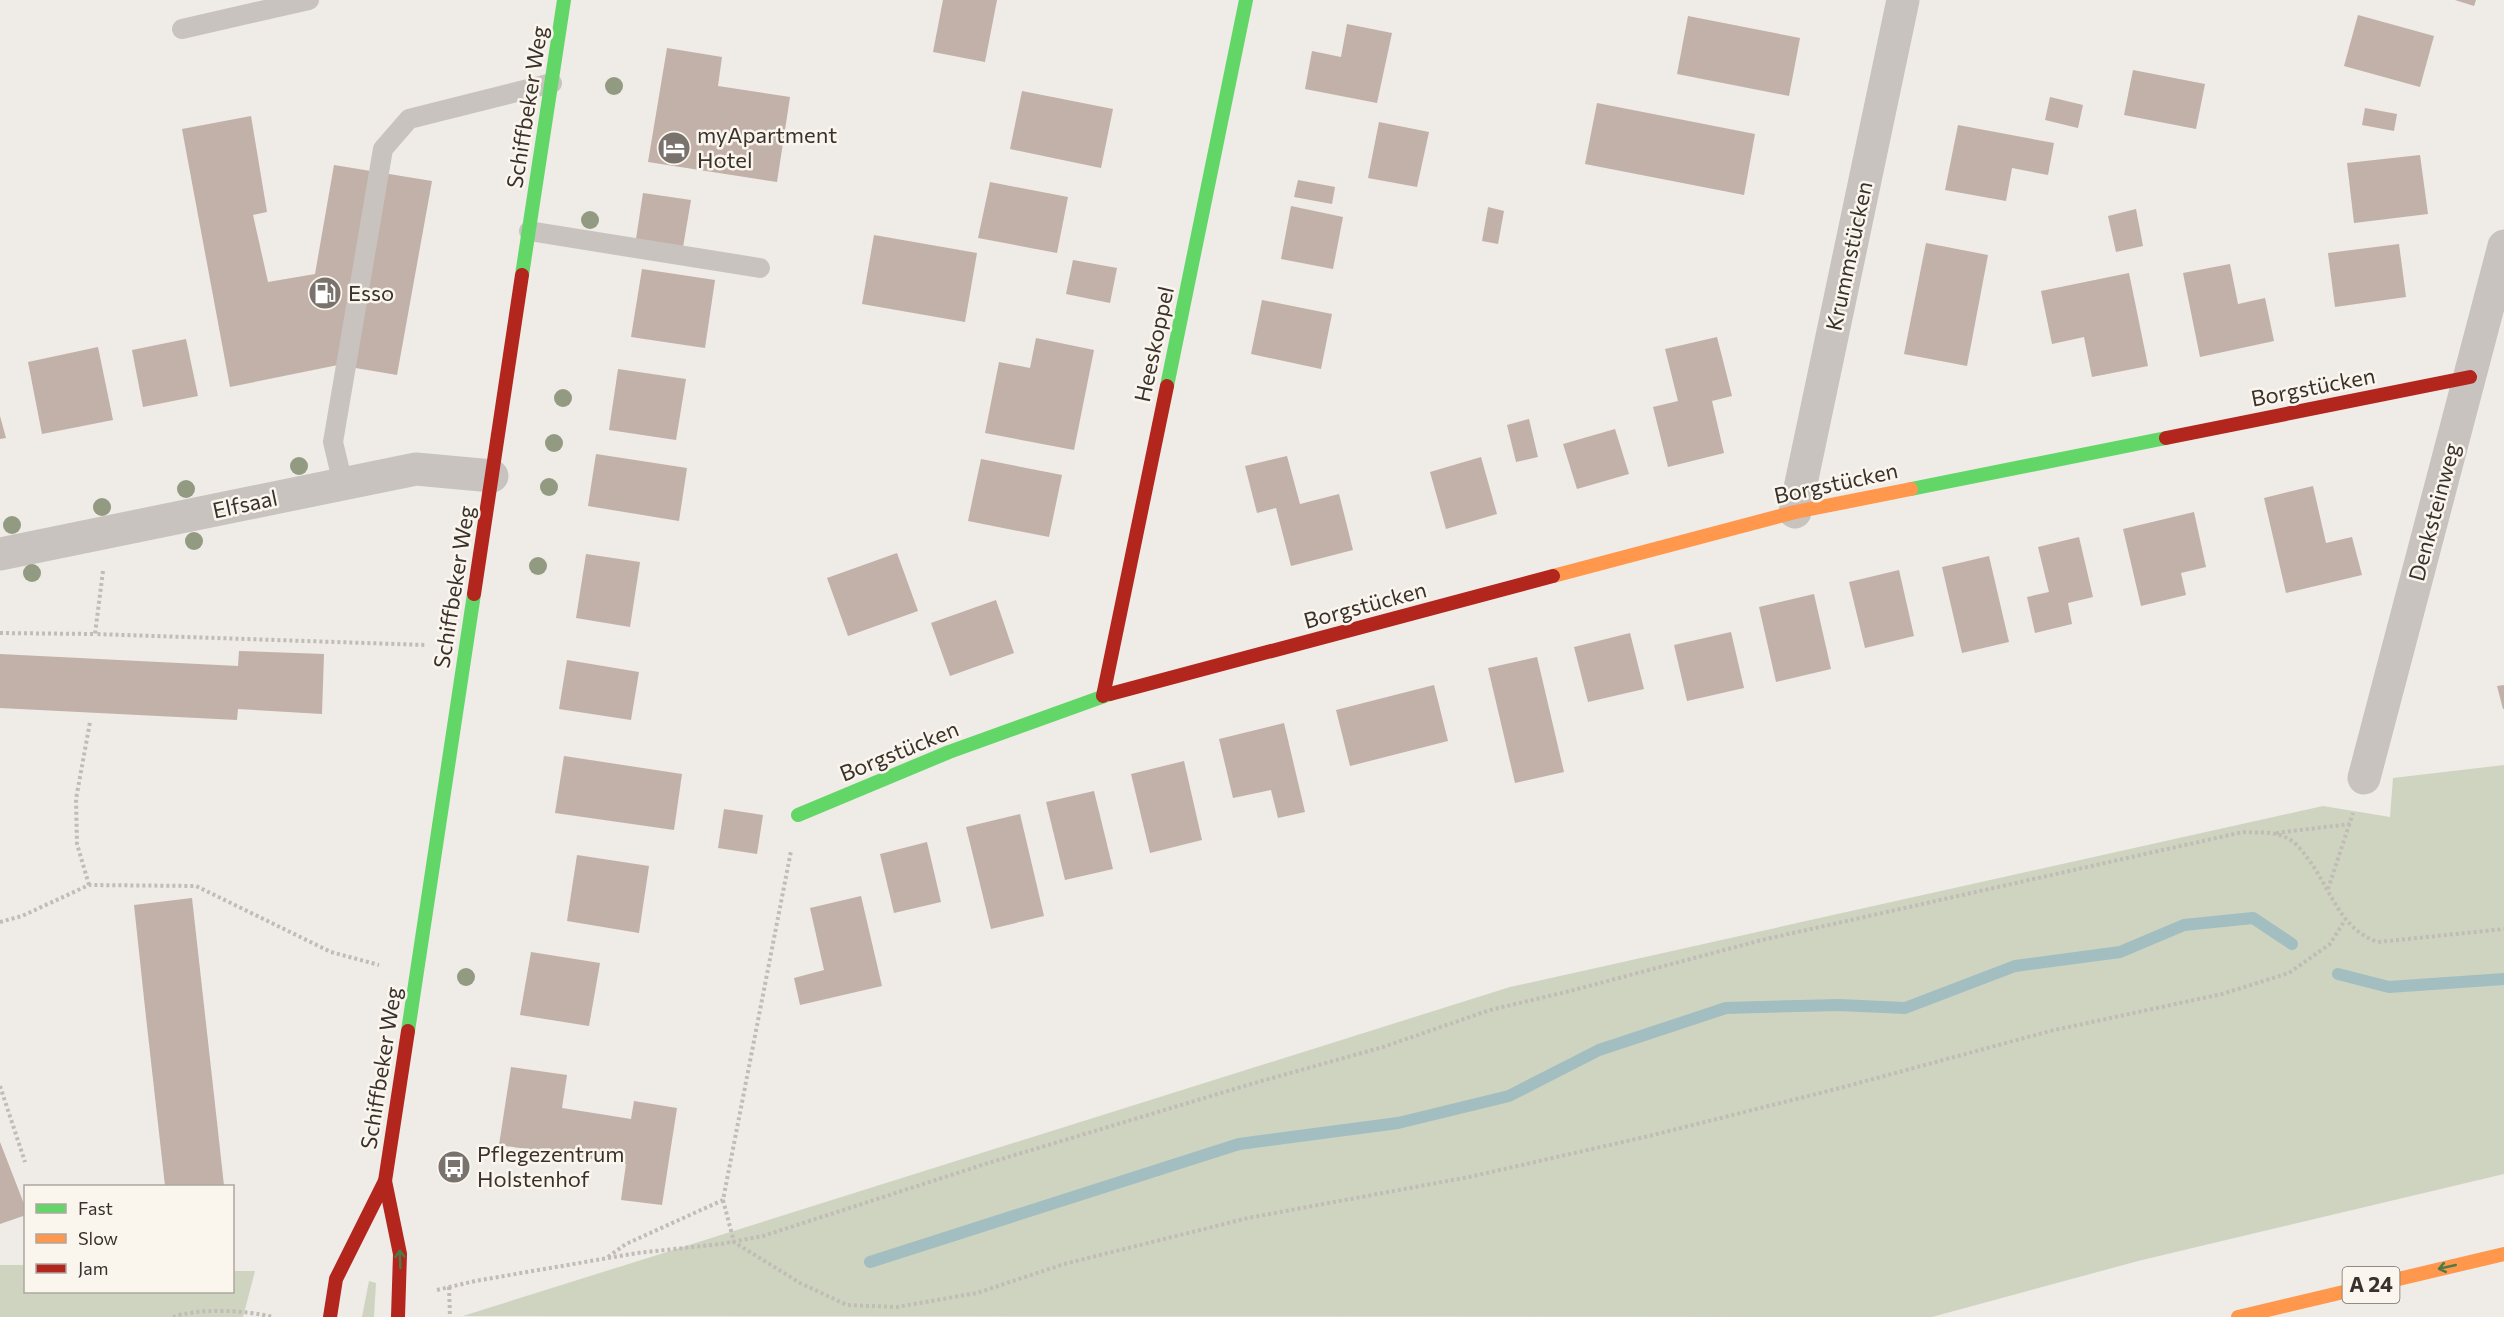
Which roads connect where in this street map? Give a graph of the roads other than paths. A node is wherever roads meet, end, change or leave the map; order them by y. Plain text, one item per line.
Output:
1 (309, 0) edge
2 (564, 0) edge
3 (1246, 0) edge
4 (1904, 0) edge
5 (182, 29) dead end
6 (552, 83) junction
7 (529, 231) junction
8 (2504, 246) edge
9 (760, 268) dead end
10 (2469, 377) junction
11 (492, 476) junction
12 (343, 484) junction
13 (1795, 512) junction
14 (0, 554) edge
15 (1103, 696) junction
16 (2364, 778) road end
17 (798, 815) road end
18 (385, 1181) junction
19 (2504, 1254) edge
20 (330, 1317) edge
21 (398, 1317) edge
22 (2238, 1317) edge

1 - 5 lane
2 - 6 main road, Schiffbeker Weg
3 - 15 main road, Heeskoppel
4 - 13 street, Krummstücken
6 - 7 main road, Schiffbeker Weg
6 - 12 lane
7 - 9 lane
7 - 11 main road, Schiffbeker Weg
8 - 10 street, Denksteinweg
10 - 13 main road, Borgstücken
10 - 16 street, Denksteinweg
11 - 12 street, Elfsaal
11 - 18 main road, Schiffbeker Weg
12 - 14 street, Elfsaal
13 - 15 main road, Borgstücken
15 - 17 main road, Borgstücken
18 - 20 main road, Schiffbeker Weg
21 -> 18 main road, Schiffbeker Weg
19 -> 22 main road, A 24

